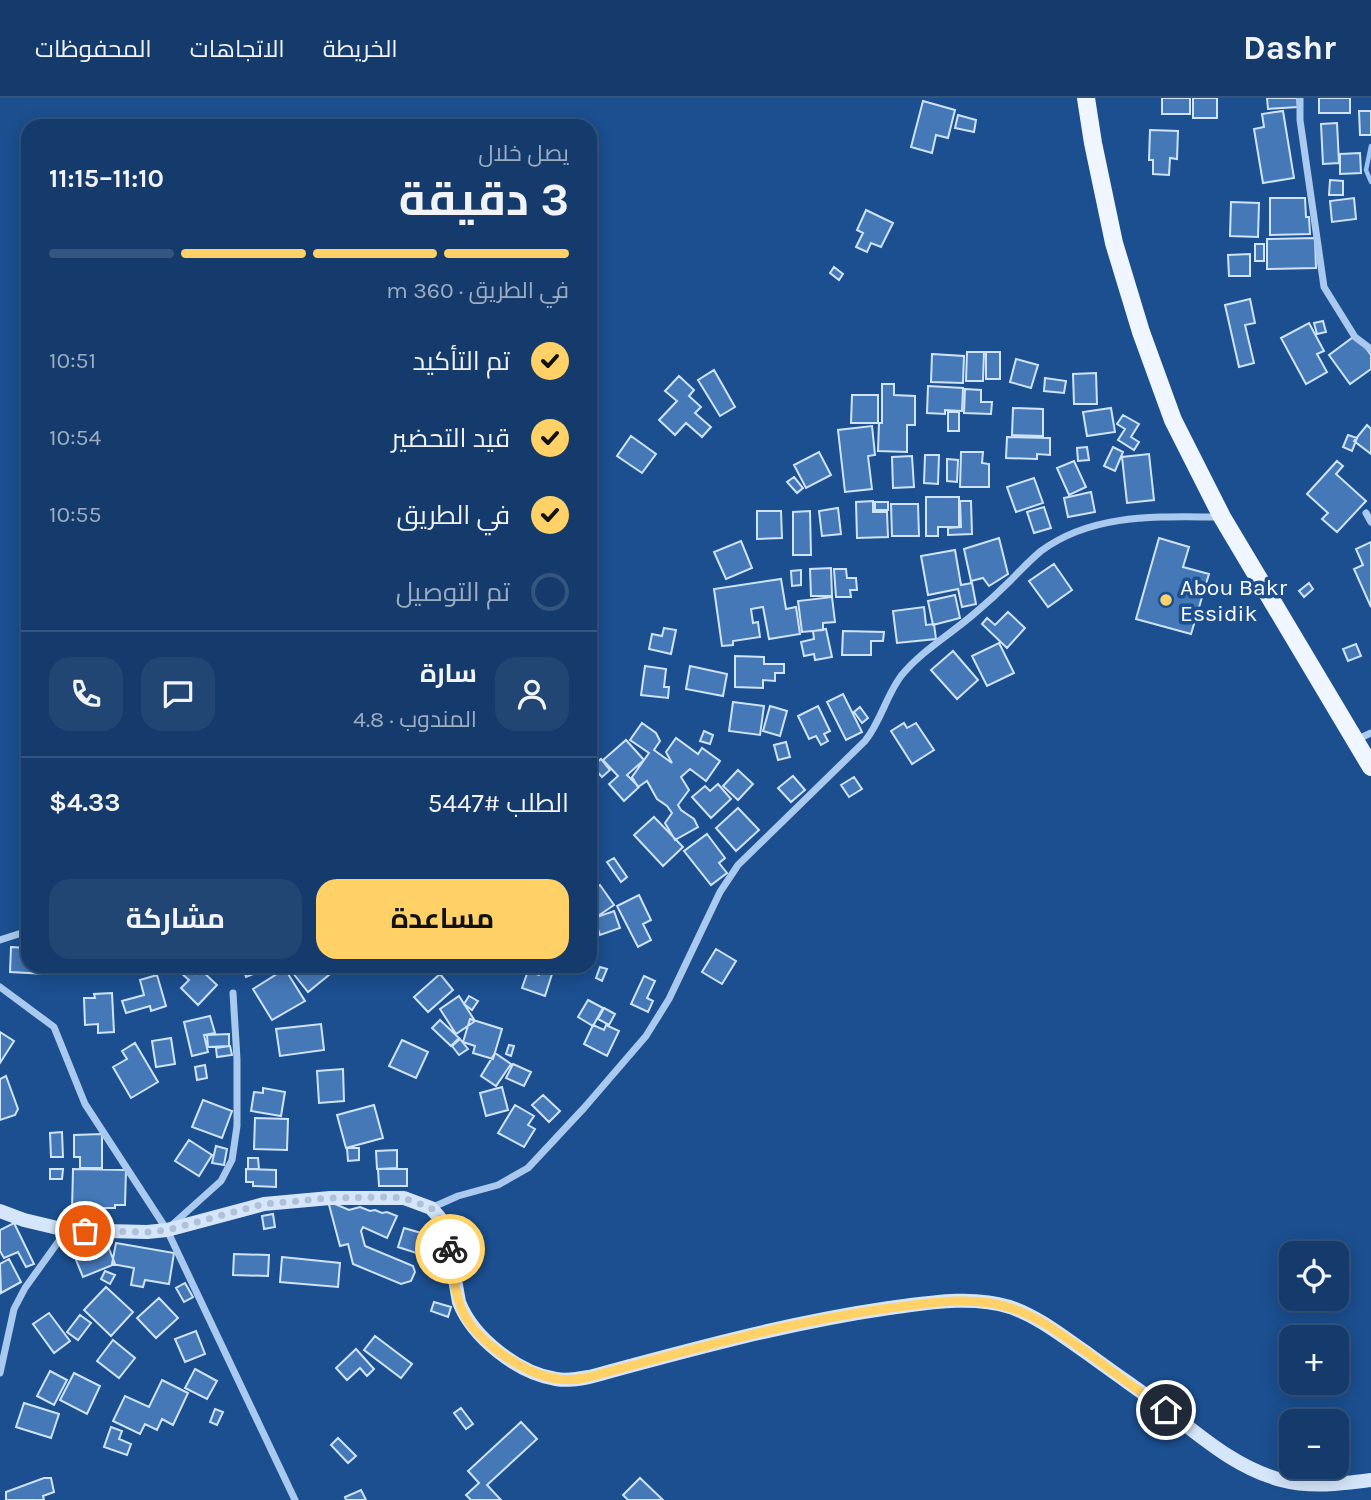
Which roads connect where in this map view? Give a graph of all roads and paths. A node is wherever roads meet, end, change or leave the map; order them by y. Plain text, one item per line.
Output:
1 (1086, 98) edge
2 (1300, 98) edge
3 (1371, 349) edge
4 (1366, 513) dead end
5 (1222, 517) junction
6 (1371, 522) edge
7 (1363, 737) edge
8 (1371, 767) edge
9 (21, 933) edge
10 (0, 940) edge
11 (0, 987) edge
12 (233, 993) dead end
13 (431, 1208) junction
14 (0, 1211) edge
15 (66, 1230) junction
16 (167, 1230) junction
17 (0, 1373) edge
18 (1371, 1480) edge
19 (295, 1500) edge

1 - 5 main road
2 - 3 street
4 - 6 street
5 - 7 main road
5 - 13 street
7 - 8 main road
9 - 10 street
11 - 16 street
12 - 16 street
13 - 16 street
13 - 18 street
14 - 15 street
15 - 16 street
15 - 17 street
16 - 19 street

